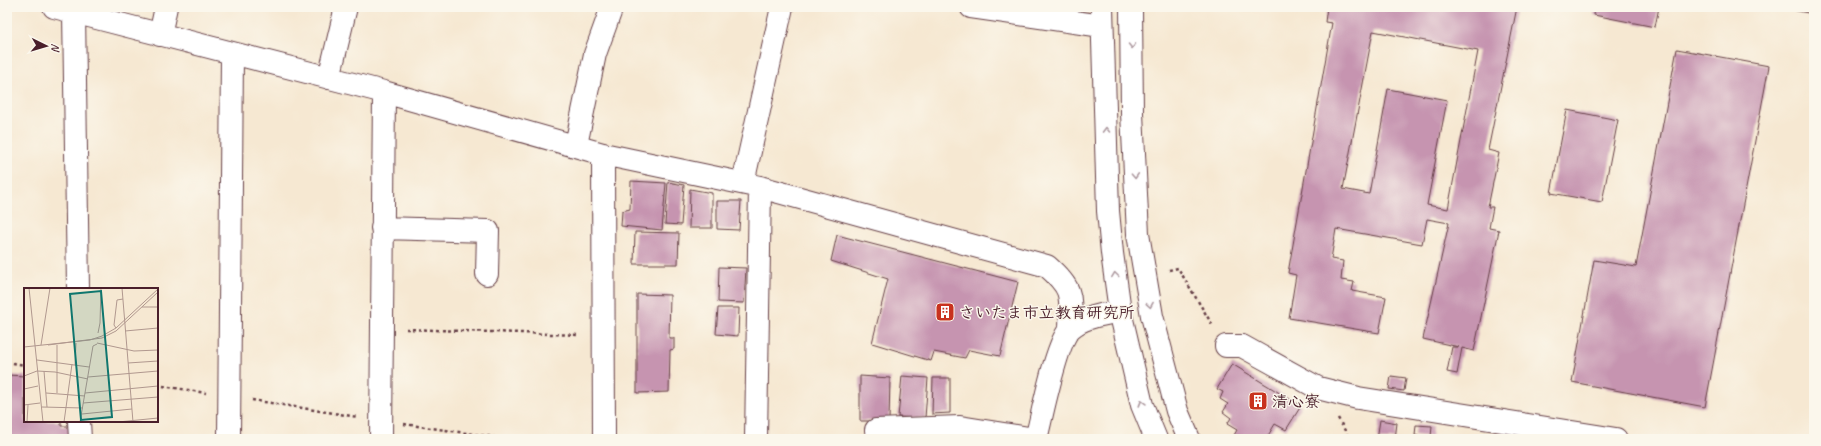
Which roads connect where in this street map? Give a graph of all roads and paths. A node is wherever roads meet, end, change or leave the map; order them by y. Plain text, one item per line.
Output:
1 (54, 7) edge
2 (166, 7) edge
3 (346, 7) edge
4 (612, 7) edge
5 (782, 7) edge
6 (971, 7) edge
7 (1131, 7) edge
8 (74, 12) junction
9 (1102, 17) edge
10 (160, 35) junction
11 (232, 53) junction
12 (329, 78) junction
13 (384, 92) junction
14 (576, 145) junction
15 (603, 154) junction
16 (751, 185) junction
17 (382, 228) junction
18 (1169, 270) dead end
19 (487, 274) dead end
20 (78, 288) edge
21 (1120, 311) junction
22 (1070, 328) junction
23 (382, 329) junction
24 (604, 336) junction
25 (1226, 346) joint
26 (7, 362) edge
27 (24, 365) edge
28 (158, 385) edge
29 (228, 396) junction
30 (79, 422) edge
31 (381, 430) edge
32 (876, 430) dead end
33 (80, 439) edge
34 (229, 439) edge
35 (507, 439) edge
36 (604, 439) edge
37 (756, 439) edge
38 (1036, 439) edge
39 (1156, 439) edge
40 (1189, 439) edge
41 (1616, 439) edge

1 - 8 street
2 - 10 street
3 - 12 street
4 - 14 street
5 - 16 street
6 - 9 street
7 -> 40 street
8 - 10 street
8 - 20 street
21 -> 9 street
10 - 11 street
11 - 12 street
11 - 29 street
12 - 13 street
13 - 14 street
13 - 17 street
14 - 15 street
15 - 16 street
15 - 24 street
16 - 22 street
16 - 37 street
17 - 19 street
17 - 23 street
18 - 25 path
21 - 22 street
39 -> 21 street
22 - 38 street
23 - 24 path
23 - 31 street
24 - 36 street
25 - 41 street
26 - 27 path
28 - 29 path
29 - 31 path
29 - 34 street
30 - 33 street
31 - 35 path
32 - 38 street

